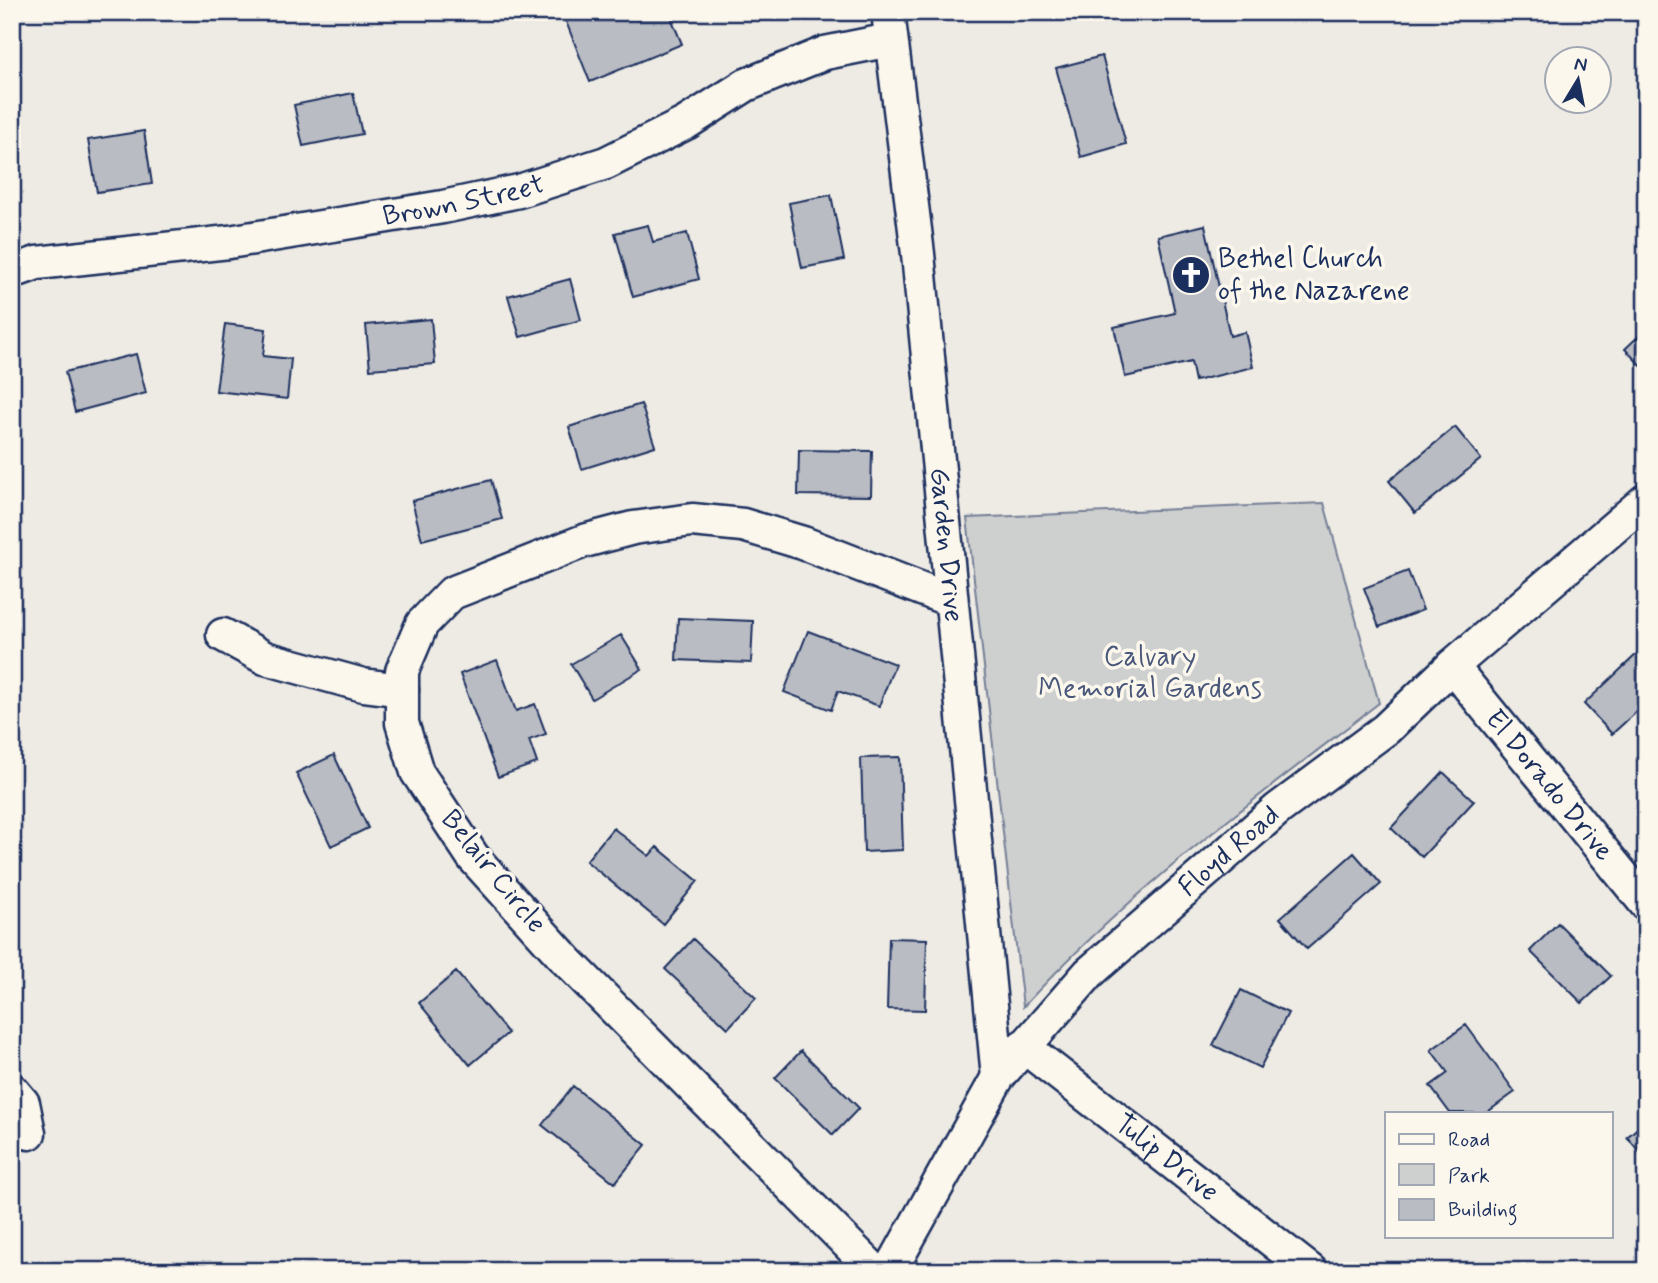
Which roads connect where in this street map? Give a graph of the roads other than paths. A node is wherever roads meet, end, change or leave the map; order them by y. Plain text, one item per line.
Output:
1 (889, 26) edge
2 (12, 272) edge
3 (1646, 500) edge
4 (950, 600) junction
5 (223, 635) dead end
6 (1451, 666) junction
7 (402, 690) junction
8 (1646, 904) edge
9 (1023, 1046) junction
10 (998, 1077) junction
11 (12, 1090) edge
12 (29, 1133) dead end
13 (875, 1271) edge
14 (890, 1271) edge
15 (1311, 1271) edge

1 - 2 street, Brown Street
1 - 4 street, Garden Drive
3 - 6 street, Floyd Road
4 - 7 street, Belair Circle
4 - 10 street, Garden Drive
5 - 7 street
6 - 8 street, El Dorado Drive
6 - 9 street, Floyd Road
7 - 13 street, Belair Circle
9 - 10 street, Floyd Road
9 - 15 street, Tulip Drive
10 - 14 street, Floyd Road
11 - 12 street

